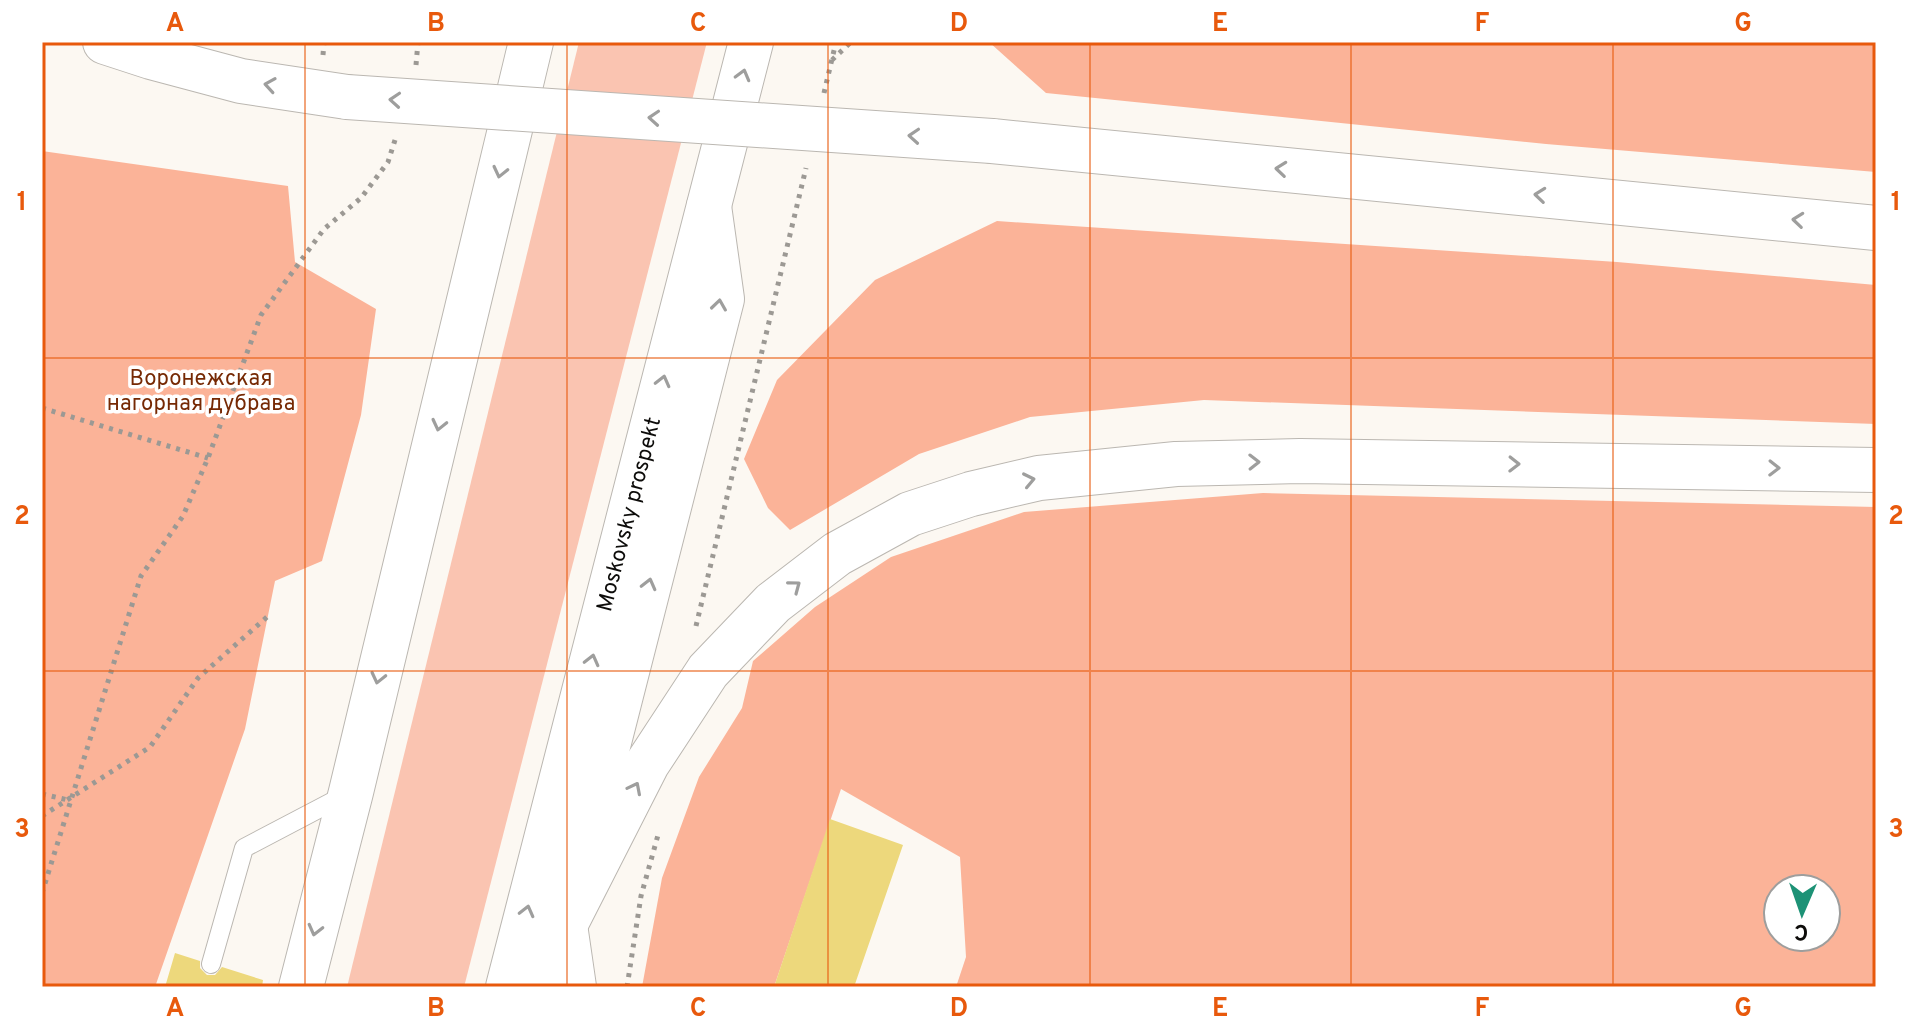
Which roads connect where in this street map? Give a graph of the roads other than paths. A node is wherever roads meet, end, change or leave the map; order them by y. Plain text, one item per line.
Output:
1 (105, 42) edge
2 (531, 42) edge
3 (751, 42) edge
4 (708, 205) junction
5 (1876, 228) edge
6 (1876, 470) edge
7 (351, 792) junction
8 (565, 925) junction
9 (211, 964) dead end
10 (301, 987) edge
11 (508, 987) edge
12 (549, 987) edge
13 (574, 987) edge

5 -> 1 main road, bridge
2 -> 7 main road
4 -> 3 main road, Moskovsky prospekt
8 -> 4 main road
11 -> 4 main road, Moskovsky prospekt
8 -> 6 main road
7 - 9 lane
7 -> 10 main road
8 - 12 main road
8 - 13 main road

